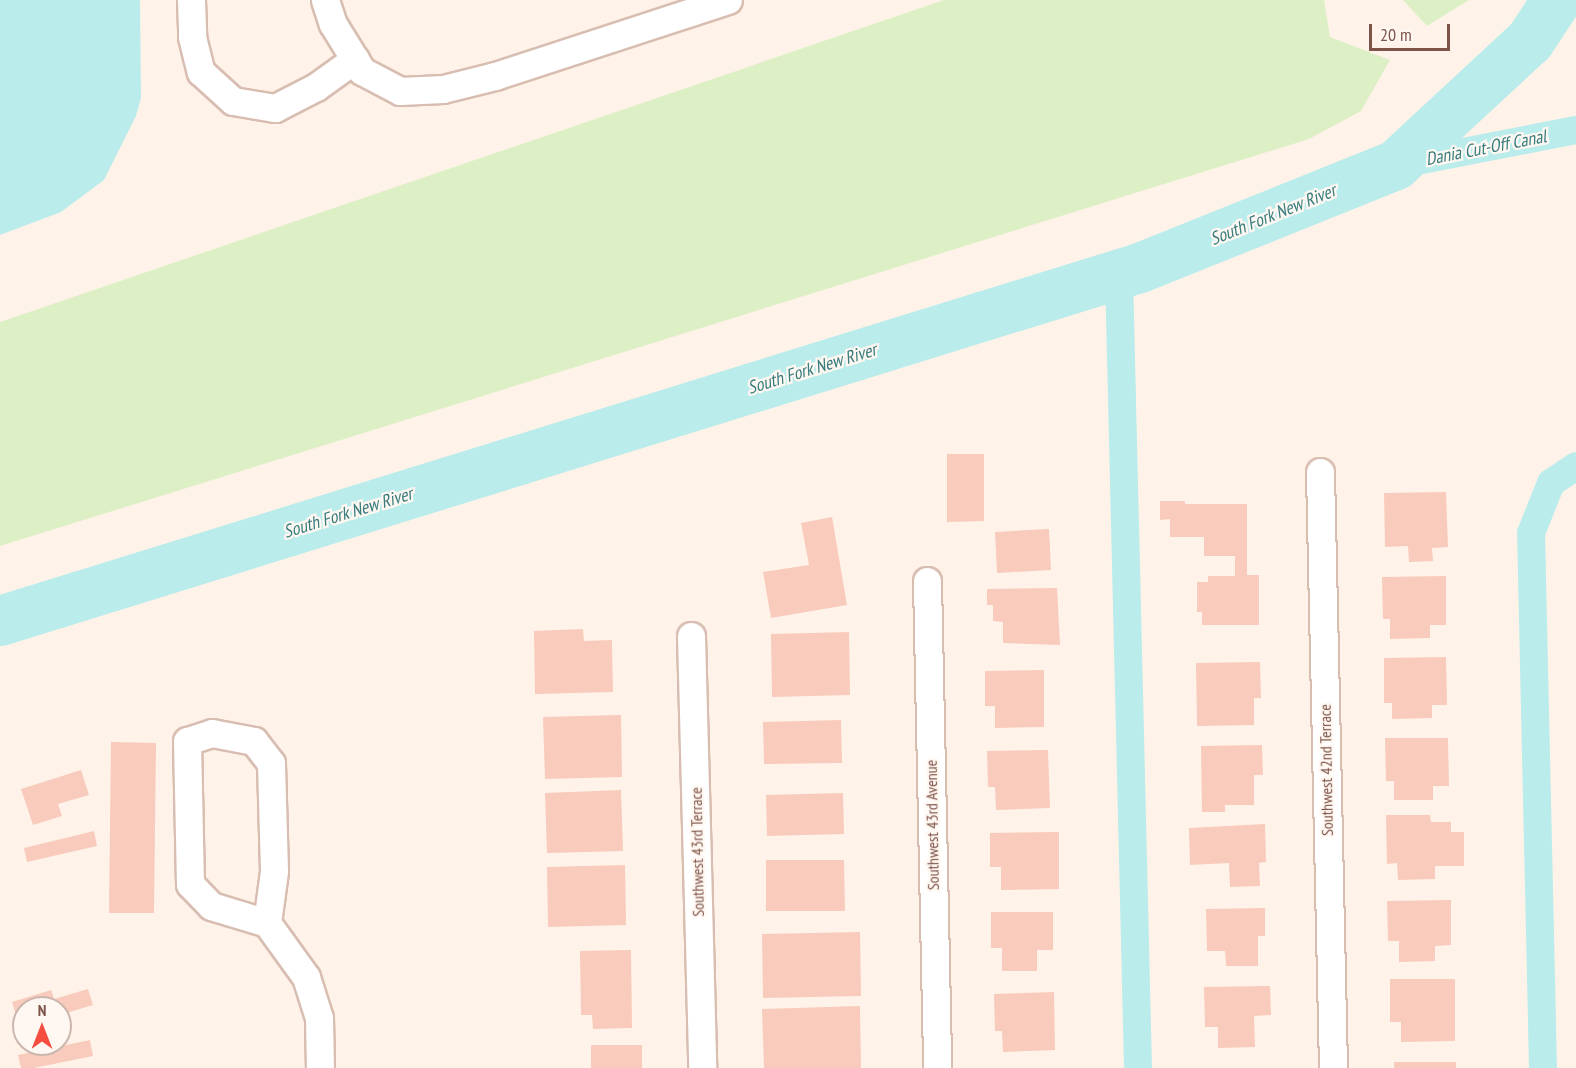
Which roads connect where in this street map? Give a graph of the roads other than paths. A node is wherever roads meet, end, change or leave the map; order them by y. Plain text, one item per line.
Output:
1 (191, 0) edge
2 (325, 0) edge
3 (728, 0) edge
4 (356, 59) junction
5 (1320, 472) dead end
6 (927, 581) dead end
7 (691, 636) dead end
8 (267, 923) junction
9 (320, 1068) edge
10 (702, 1068) edge
11 (937, 1068) edge
12 (1333, 1068) edge

1 - 4 street
2 - 4 street
3 - 4 street
5 - 12 street, Southwest 42nd Terrace
6 - 11 street, Southwest 43rd Avenue
7 - 10 street, Southwest 43rd Terrace
8 - 8 street
8 - 9 street

